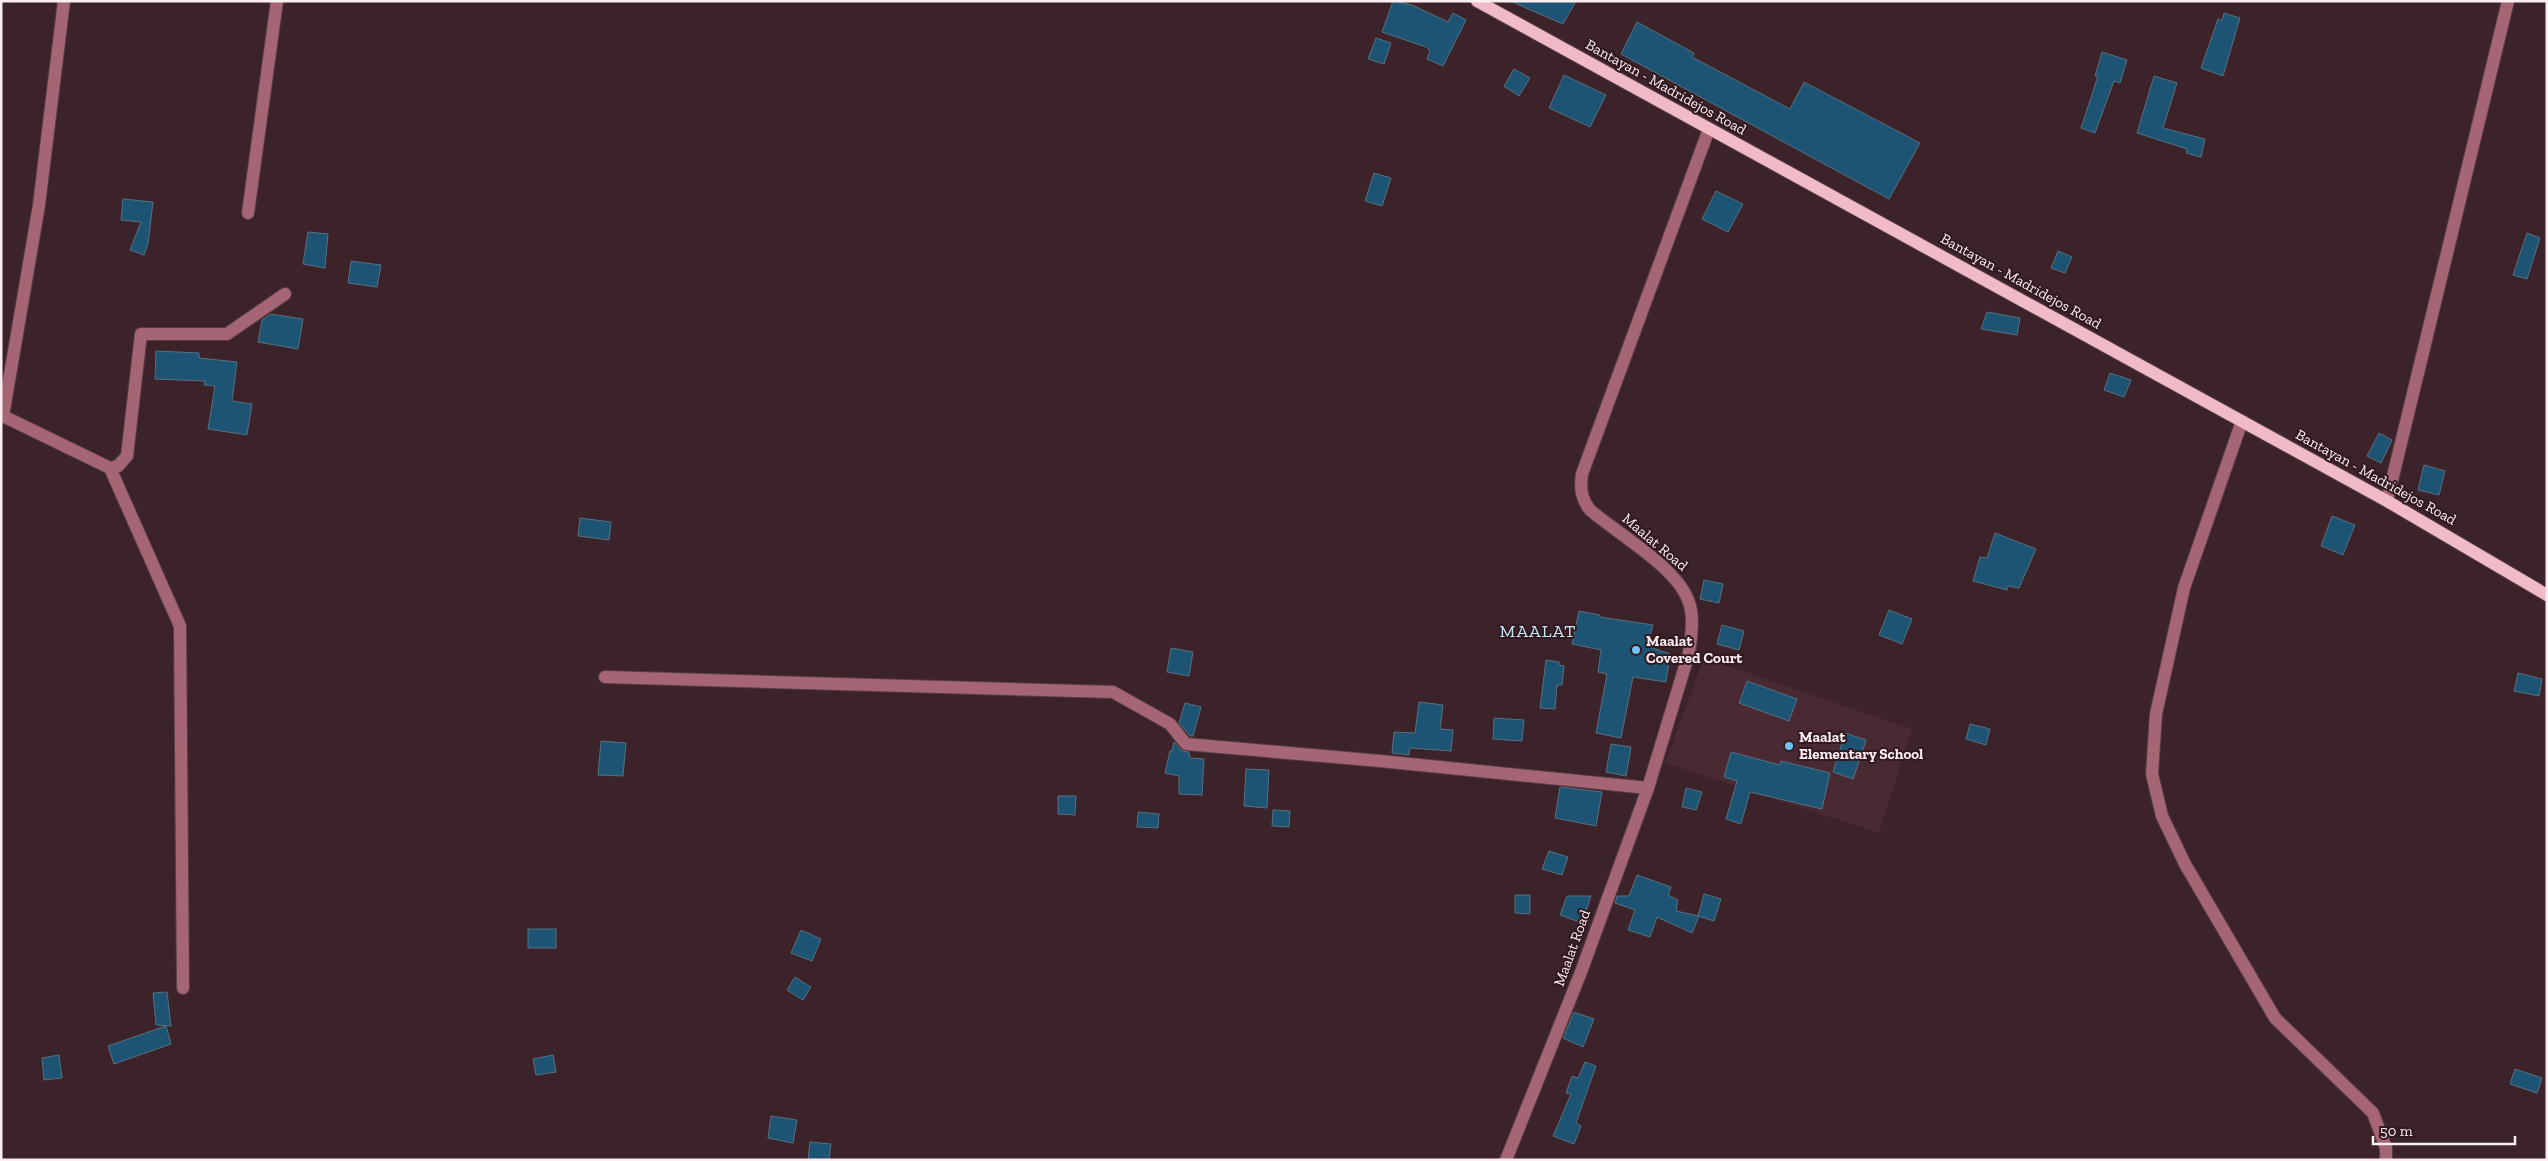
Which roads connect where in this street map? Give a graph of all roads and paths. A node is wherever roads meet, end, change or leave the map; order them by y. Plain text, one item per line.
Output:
1 (64, 1) edge
2 (277, 1) edge
3 (1477, 1) edge
4 (2508, 1) edge
5 (1709, 129) junction
6 (248, 213) dead end
7 (285, 294) dead end
8 (2242, 421) junction
9 (110, 468) junction
10 (2387, 501) junction
11 (2547, 595) edge
12 (605, 677) dead end
13 (1648, 788) junction
14 (183, 988) dead end
15 (1506, 1160) edge
16 (2386, 1160) edge

1 - 9 street
2 - 6 street
3 - 5 main road, Bantayan - Madridejos Road
4 - 10 street
5 - 8 main road, Bantayan - Madridejos Road
5 - 13 street, Maalat Road
7 - 9 street
8 - 10 main road, Bantayan - Madridejos Road
8 - 16 street
9 - 14 street
10 - 11 main road, Bantayan - Madridejos Road
12 - 13 street
13 - 15 street, Maalat Road

